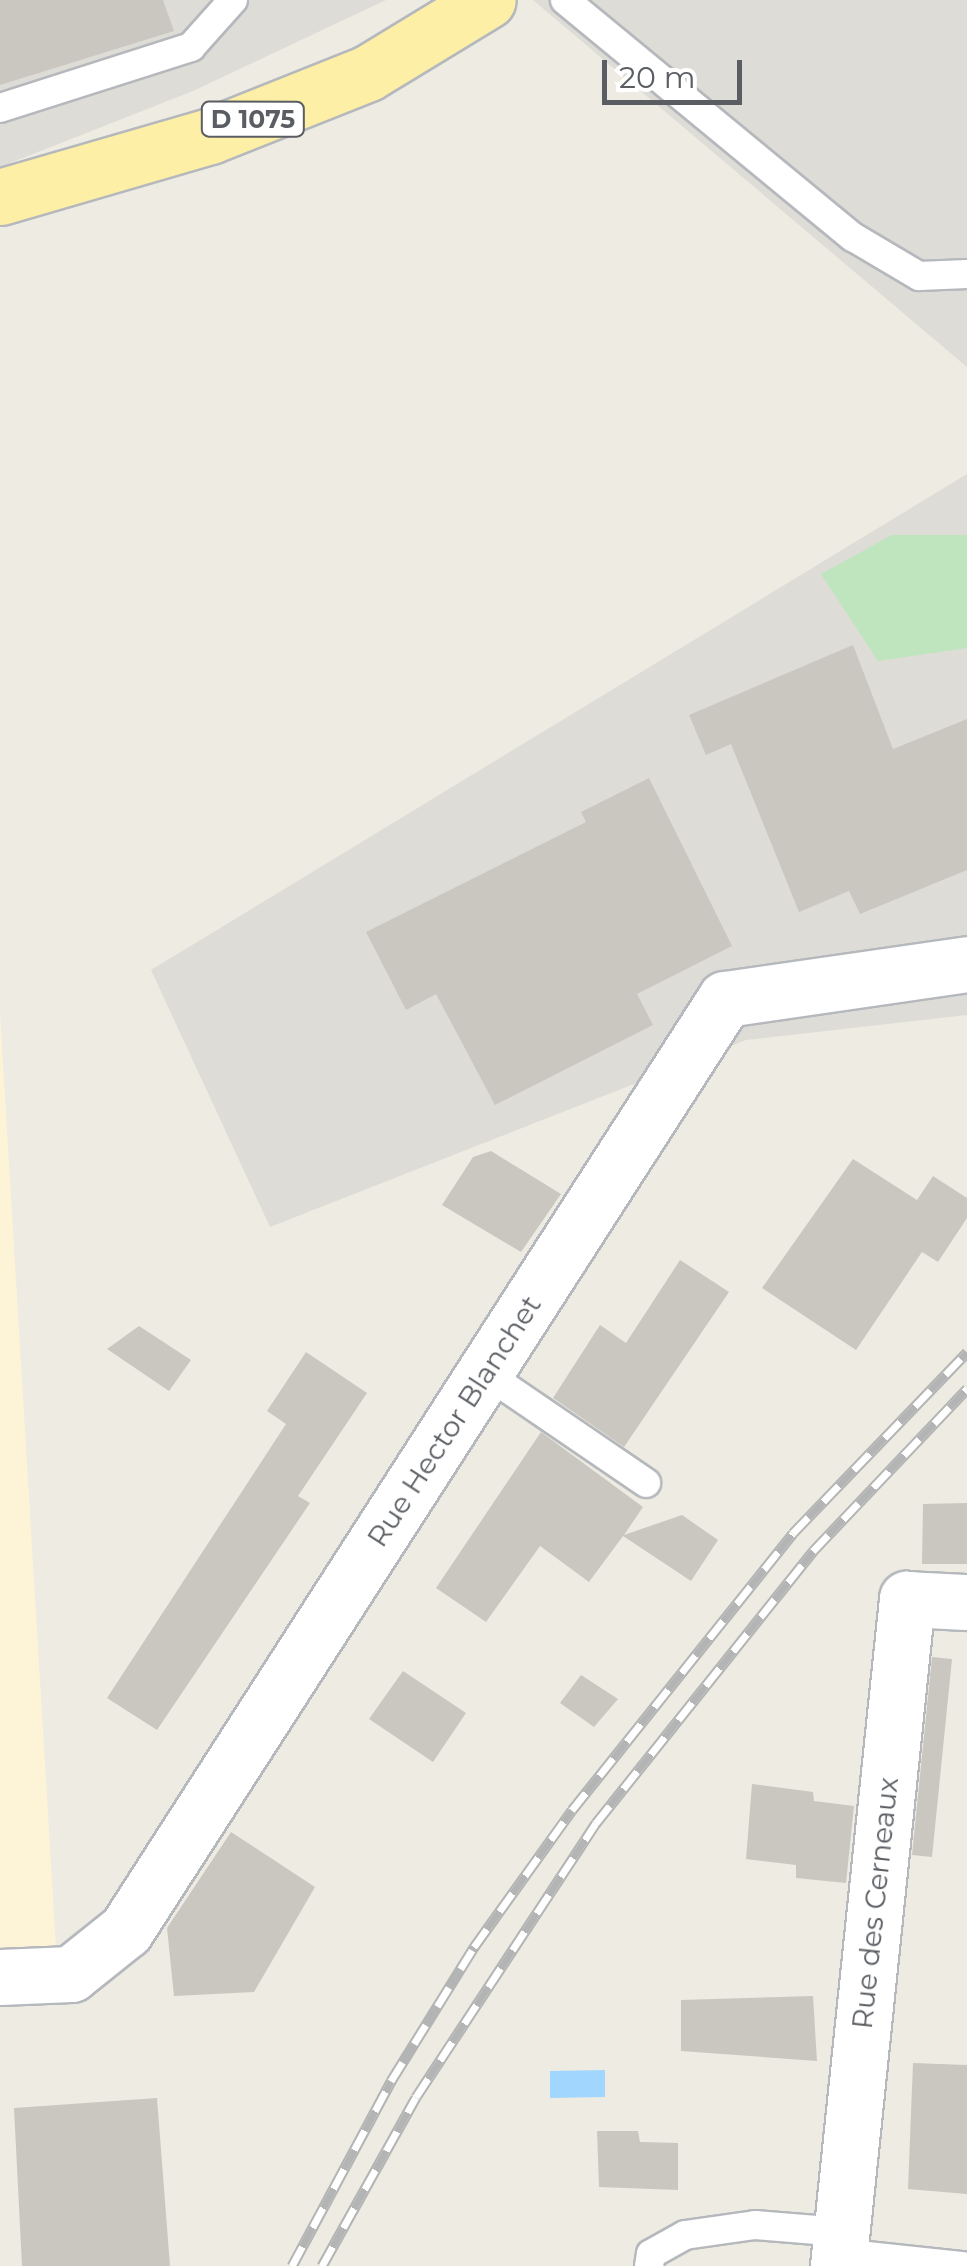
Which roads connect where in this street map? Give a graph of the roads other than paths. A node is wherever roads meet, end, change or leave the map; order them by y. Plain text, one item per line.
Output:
1 (233, 0) edge
2 (488, 0) edge
3 (565, 0) edge
4 (0, 108) edge
5 (0, 196) edge
6 (967, 274) edge
7 (967, 964) edge
8 (485, 1373) junction
9 (646, 1483) dead end
10 (967, 1602) edge
11 (0, 1977) edge
12 (840, 2250) edge
13 (649, 2266) edge
14 (963, 2266) edge

1 - 4 lane
2 - 5 main road, D 1075
3 - 6 lane
7 - 8 street, Rue Hector Blanchet
8 - 9 lane
8 - 11 street, Rue Hector Blanchet
10 - 12 street, Rue des Cerneaux
12 - 13 lane
12 - 14 lane

